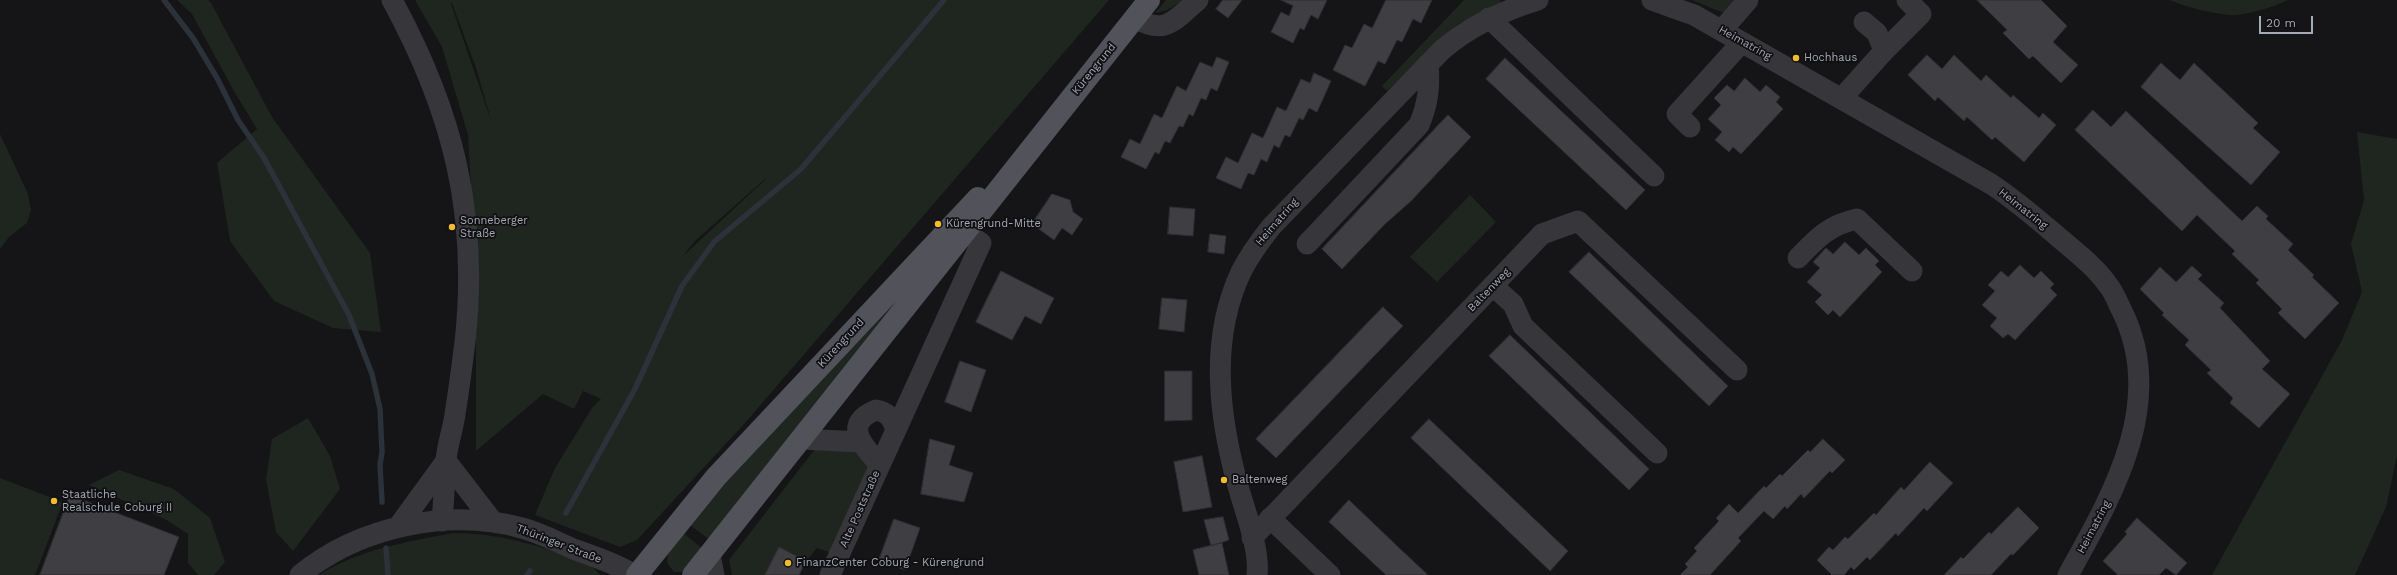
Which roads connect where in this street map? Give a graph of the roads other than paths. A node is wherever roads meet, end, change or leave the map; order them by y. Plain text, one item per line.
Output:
1 (392, 0) edge
2 (1149, 0) edge
3 (1198, 0) edge
4 (1538, 0) edge
5 (1652, 0) edge
6 (1748, 0) edge
7 (1907, 0) edge
8 (1135, 18) junction
9 (1489, 18) junction
10 (1864, 22) dead end
11 (1722, 30) junction
12 (1742, 42) junction
13 (1884, 51) junction
14 (1428, 64) junction
15 (1841, 99) junction
16 (1690, 127) dead end
17 (1654, 176) dead end
18 (960, 228) junction
19 (1306, 244) dead end
20 (1798, 258) dead end
21 (1912, 271) dead end
22 (1493, 286) junction
23 (1737, 370) dead end
24 (896, 430) junction
25 (801, 439) junction
26 (860, 442) junction
27 (1657, 453) dead end
28 (446, 461) junction
29 (880, 465) junction
30 (1270, 518) junction
31 (449, 521) junction
32 (493, 522) junction
33 (398, 527) junction
34 (1252, 538) junction
35 (712, 565) edge
36 (300, 575) edge
37 (636, 575) edge
38 (693, 575) edge
39 (830, 575) edge
40 (1258, 575) edge
41 (1330, 575) edge
42 (2068, 575) edge

1 - 28 street
2 - 8 main road, Kürengrund
3 - 8 street
4 - 9 street, Heimatring
5 - 11 street, Heimatring
6 - 11 street
7 - 13 street
8 - 18 main road, Kürengrund
9 - 14 street, Heimatring
9 - 17 street
10 - 13 street
11 - 12 street, Heimatring
12 - 15 street, Heimatring
12 - 16 street
13 - 15 street
14 - 19 street
14 - 34 street, Heimatring
15 - 42 street, Heimatring
18 - 24 street, Alte Poststraße
18 - 25 main road, Kürengrund
18 - 37 main road, Kürengrund
20 - 21 street
22 - 23 street, Baltenweg
22 - 27 street
22 - 30 street, Baltenweg
24 - 26 street
24 - 29 street, Alte Poststraße
25 - 26 street
25 - 35 main road, Kürengrund
26 - 29 street, Alte Poststraße
28 - 31 street
28 - 32 street
28 - 33 street
29 - 39 street, Alte Poststraße
30 - 34 street, Baltenweg
30 - 41 street
31 - 32 street, Thüringer Straße
31 - 33 street, Thüringer Straße
32 - 37 street, Thüringer Straße
33 - 36 street, Thüringer Straße
34 - 40 street, Heimatring
35 - 38 main road, Kürengrund

